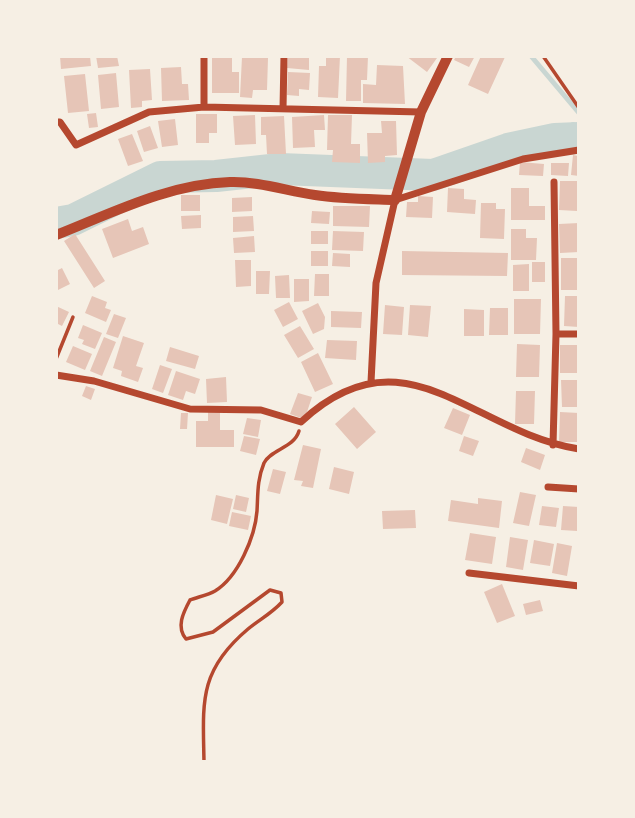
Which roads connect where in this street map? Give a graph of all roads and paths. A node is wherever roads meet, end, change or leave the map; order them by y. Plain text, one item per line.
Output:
1 (204, 56) edge
2 (284, 56) edge
3 (448, 56) edge
4 (543, 56) edge
5 (204, 107) junction
6 (579, 108) edge
7 (284, 109) junction
8 (421, 112) junction
9 (56, 122) edge
10 (579, 150) edge
11 (554, 182) dead end
12 (395, 200) junction
13 (56, 235) edge
14 (73, 317) dead end
15 (556, 334) junction
16 (579, 334) edge
17 (56, 359) edge
18 (56, 375) edge
19 (371, 382) junction
20 (301, 422) junction
21 (553, 445) junction
22 (579, 449) edge
23 (548, 487) dead end
24 (579, 489) edge
25 (469, 573) dead end
26 (579, 586) edge
27 (204, 762) edge

1 - 5 street
2 - 7 street
3 - 8 main road
4 - 6 path
5 - 7 street
5 - 9 street
7 - 8 street
8 - 12 main road
10 - 12 street
11 - 15 street
12 - 13 main road
12 - 19 street
14 - 17 lane
15 - 16 street
15 - 21 street
18 - 20 street
19 - 20 street
19 - 21 street
20 - 27 path
21 - 22 street
23 - 24 street
25 - 26 street

